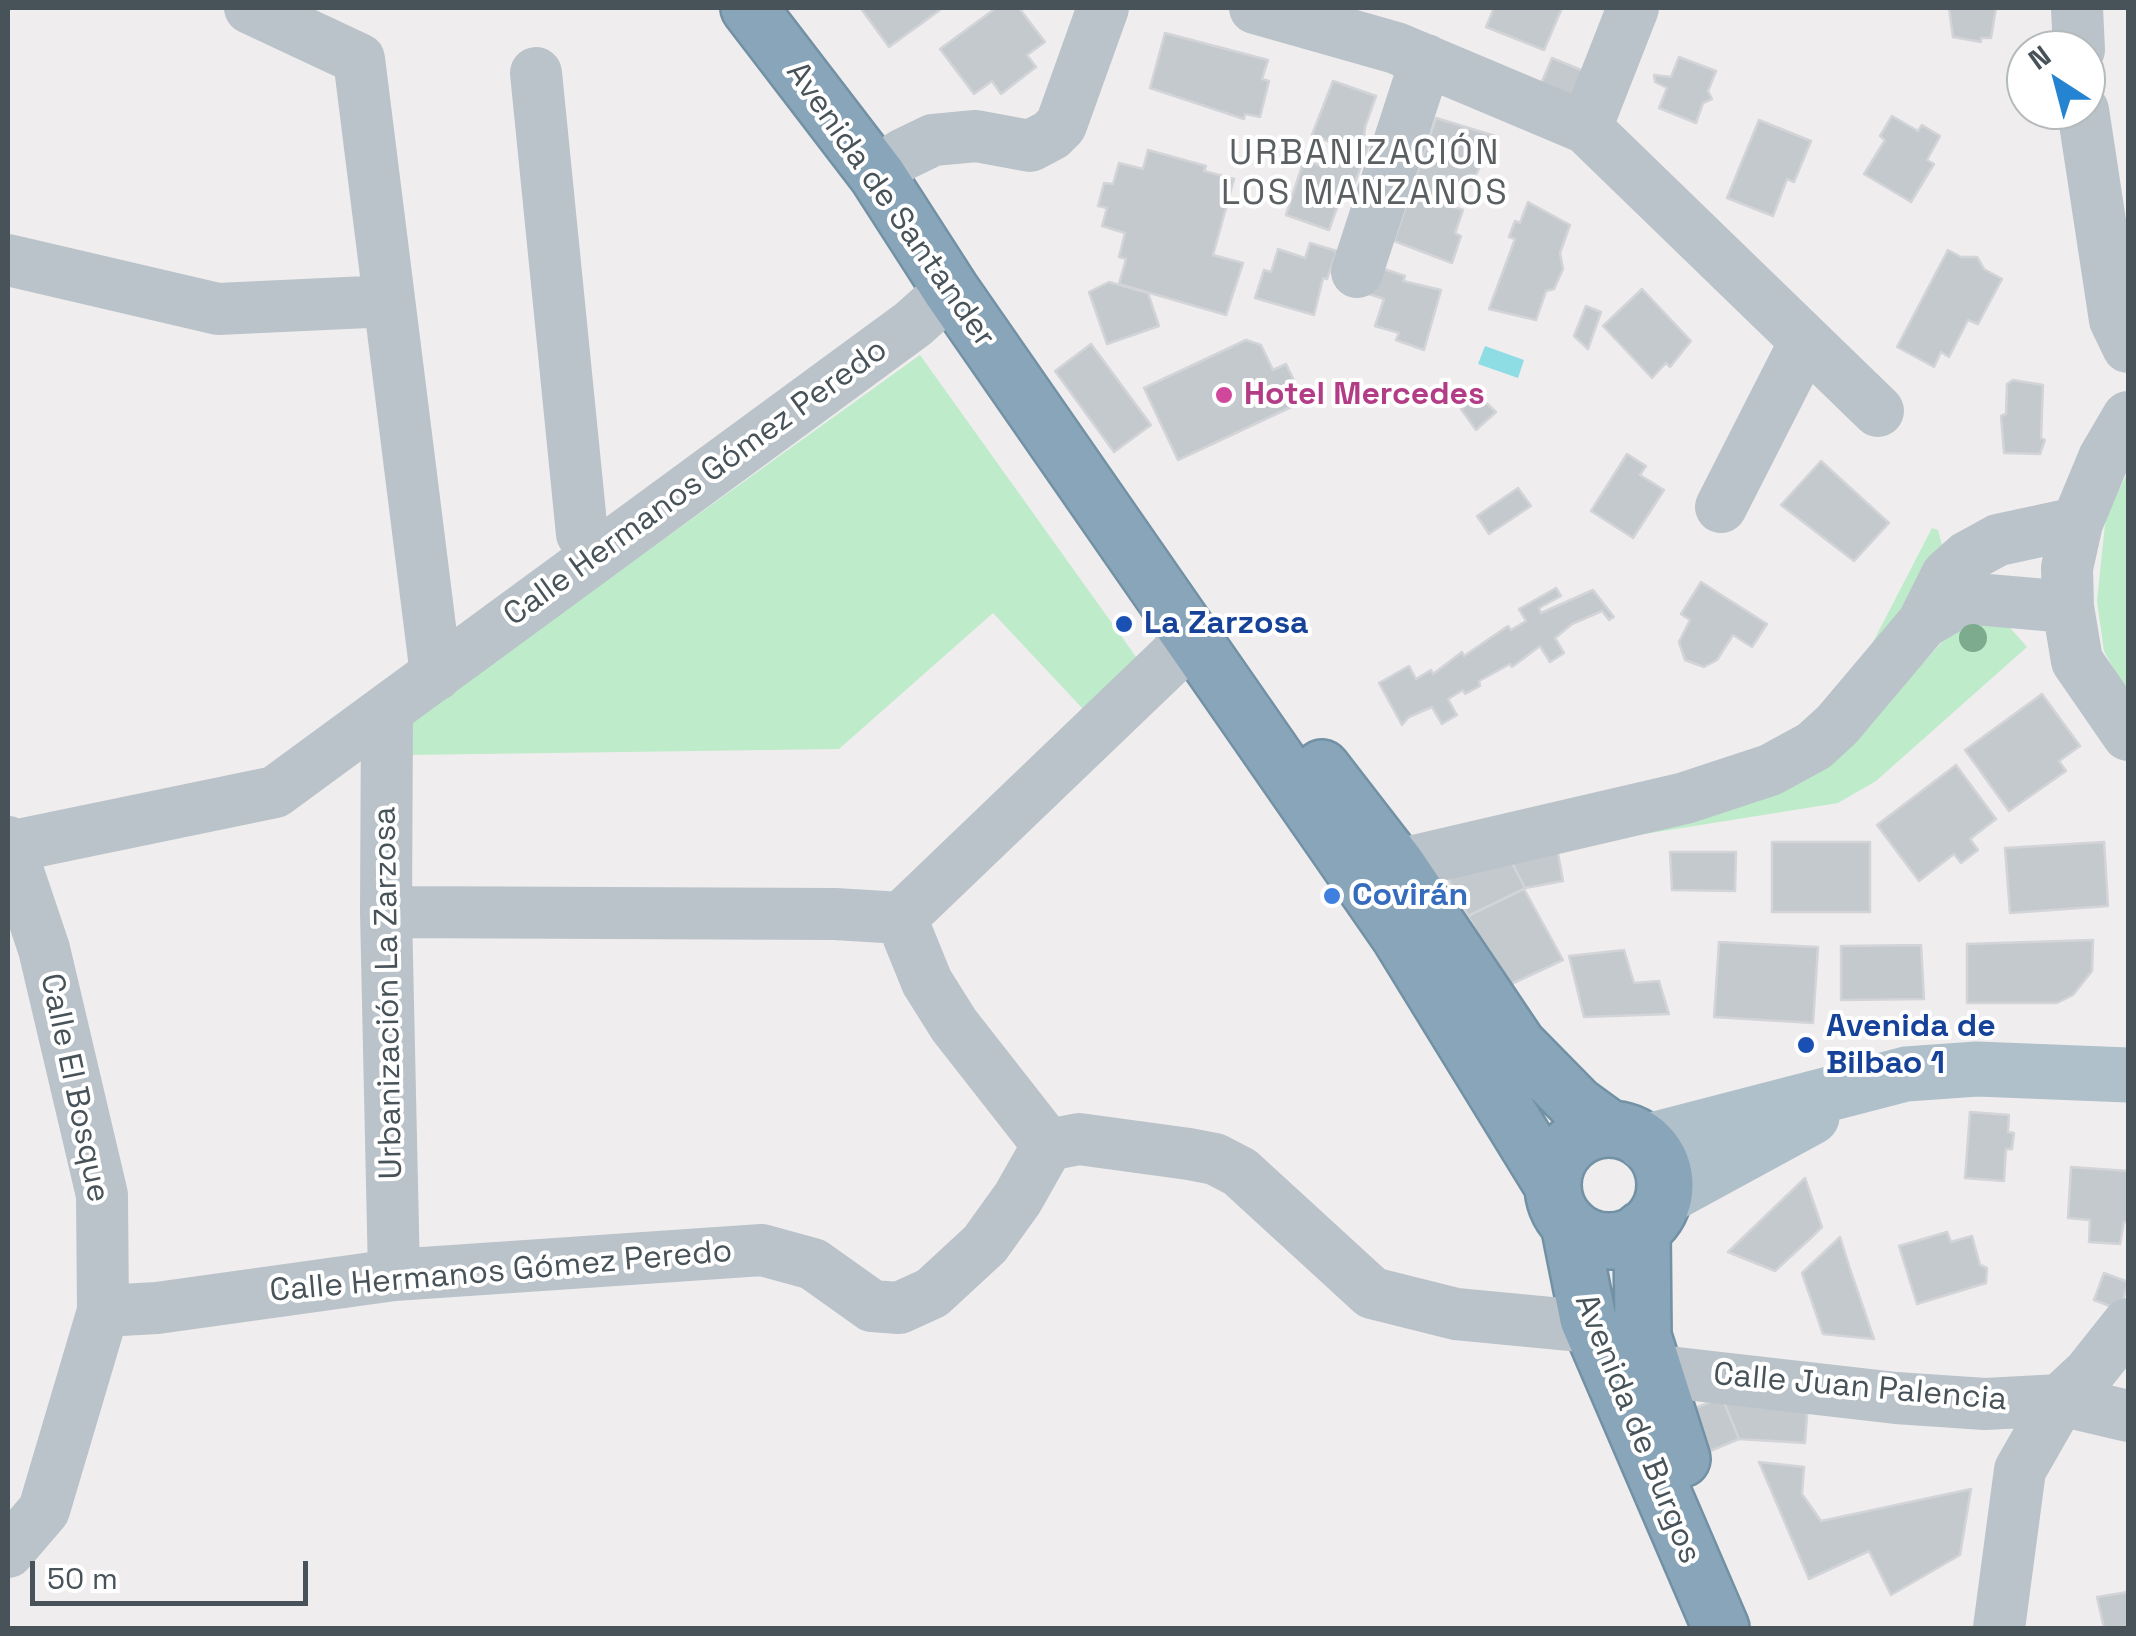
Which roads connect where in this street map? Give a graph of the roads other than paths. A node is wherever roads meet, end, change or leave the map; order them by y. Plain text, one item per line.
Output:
1 (250, 8) edge
2 (749, 8) edge
3 (1103, 8) edge
4 (1255, 8) edge
5 (1633, 8) edge
6 (1426, 60) junction
7 (536, 73) dead end
8 (1586, 128) junction
9 (2086, 130) edge
10 (876, 176) junction
11 (8, 260) edge
12 (1357, 272) dead end
13 (950, 290) junction
14 (389, 300) junction
15 (1805, 342) junction
16 (2128, 347) edge
17 (1029, 403) junction
18 (1878, 412) dead end
19 (2128, 417) edge
20 (1721, 507) dead end
21 (2077, 522) junction
22 (598, 555) junction
23 (2068, 607) junction
24 (1923, 623) junction
25 (1192, 639) junction
26 (436, 674) junction
27 (387, 712) junction
28 (2128, 735) edge
29 (8, 844) edge
30 (1397, 865) junction
31 (386, 912) junction
32 (901, 918) junction
33 (2128, 1075) edge
34 (1880, 1080) junction
35 (1627, 1135) junction
36 (1048, 1145) junction
37 (1561, 1205) junction
38 (1654, 1213) junction
39 (394, 1275) junction
40 (104, 1311) junction
41 (2128, 1324) edge
42 (1592, 1327) junction
43 (1651, 1370) junction
44 (2060, 1400) junction
45 (2128, 1416) edge
46 (8, 1552) edge
47 (1721, 1628) edge
48 (1751, 1628) edge
49 (1999, 1628) edge

1 - 14 street
2 - 10 highway, Avenida de Santander
3 - 10 street
4 - 6 street
5 - 8 street
6 - 8 street
6 - 12 street
7 - 22 street
8 - 15 street
9 - 16 street
10 - 13 highway, Avenida de Santander
11 - 14 street
13 - 17 highway, Avenida de Santander
13 - 22 street, Calle Hermanos Gómez Peredo
14 - 26 street
15 - 18 street
15 - 20 street
17 - 25 highway, Avenida de Santander
17 - 30 highway, Avenida de Santander
19 - 21 street
21 - 23 street
21 - 24 street
22 - 26 street, Calle Hermanos Gómez Peredo
23 - 24 street
23 - 28 street
24 - 30 street
25 - 32 street
25 - 37 highway, Avenida de Santander
26 - 27 street, Calle Hermanos Gómez Peredo
27 - 29 street, Calle Hermanos Gómez Peredo
27 - 31 street, Urbanización La Zarzosa
29 - 40 street, Calle El Bosque
30 - 35 highway, Avenida de Santander
31 - 32 street
31 - 39 street, Urbanización La Zarzosa
32 - 36 street
33 - 34 main road
34 - 35 main road
34 - 38 main road
35 - 37 highway
35 - 38 highway
36 - 39 street, Calle Hermanos Gómez Peredo
36 - 42 street
37 - 38 highway
37 - 42 highway, Avenida de Burgos
38 - 43 highway, Avenida de Burgos
39 - 40 street, Calle Hermanos Gómez Peredo
40 - 46 street, Calle El Bosque
41 - 44 street
42 - 47 highway, Avenida de Burgos
43 - 44 street, Calle Juan Palencia
43 - 48 highway, Avenida de Burgos
44 - 45 street, Calle Juan Palencia
44 - 49 street

